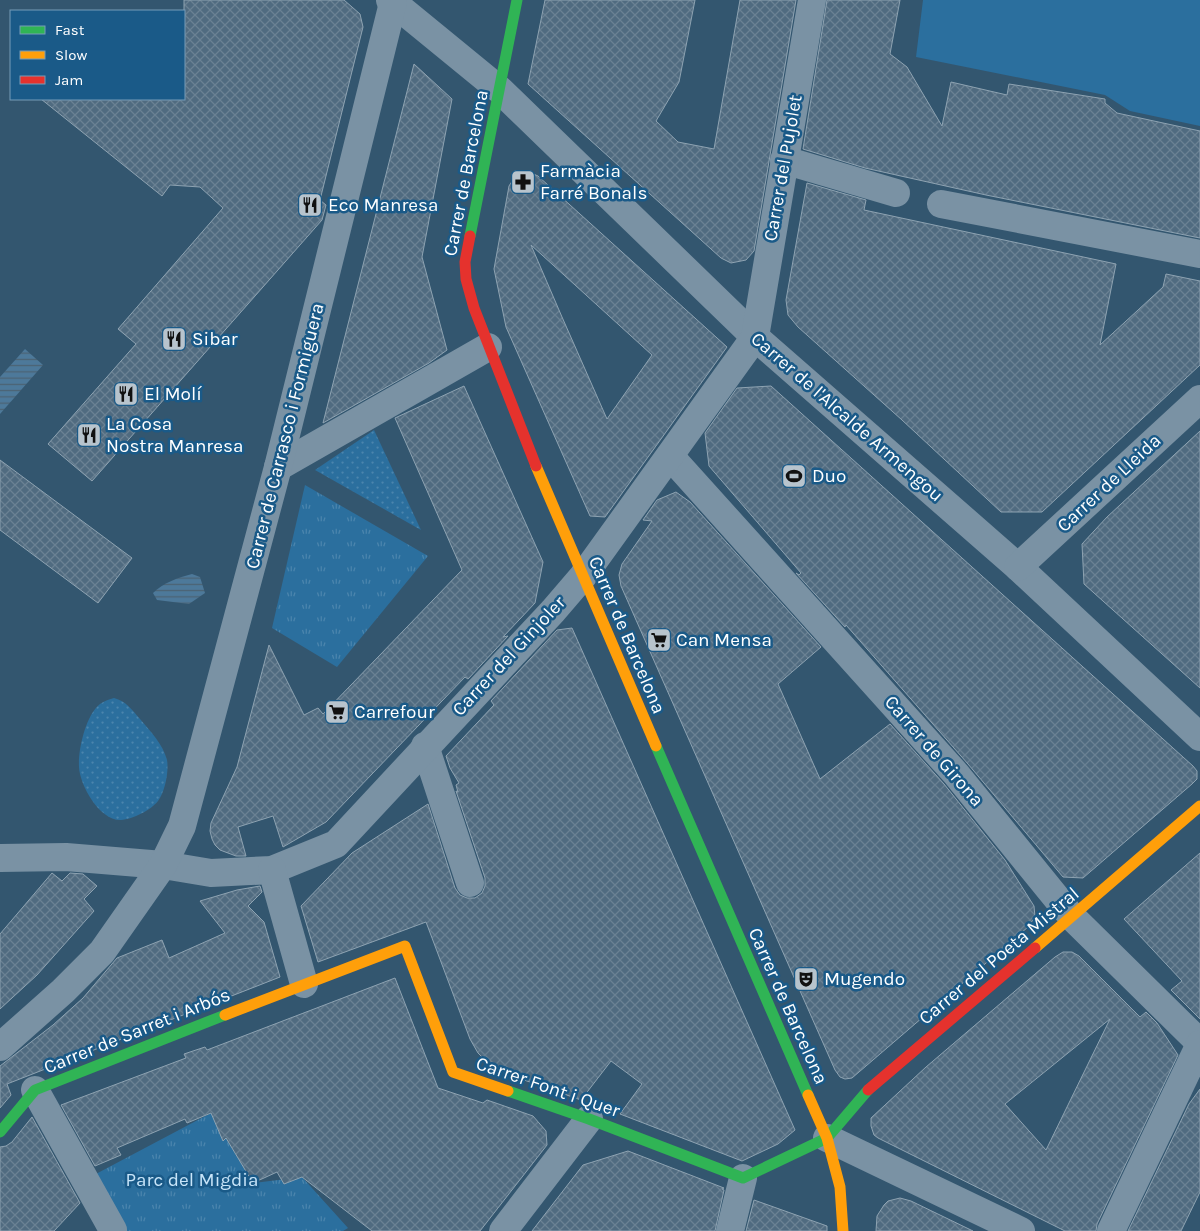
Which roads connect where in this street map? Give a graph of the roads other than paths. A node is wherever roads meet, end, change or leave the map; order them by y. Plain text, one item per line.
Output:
1 (517, 0) edge
2 (812, 0) edge
3 (392, 1) edge
4 (500, 90) junction
5 (784, 160) junction
6 (896, 193) dead end
7 (941, 204) dead end
8 (1200, 254) edge
9 (755, 337) junction
10 (488, 347) junction
11 (1197, 407) edge
12 (670, 456) junction
13 (278, 468) junction
14 (1018, 567) junction
15 (583, 576) junction
16 (1200, 736) edge
17 (425, 746) junction
18 (1200, 806) edge
19 (0, 858) edge
20 (163, 865) junction
21 (272, 870) junction
22 (470, 883) dead end
23 (1072, 918) junction
24 (304, 984) junction
25 (1200, 1044) edge
26 (0, 1047) edge
27 (36, 1090) junction
28 (589, 1120) junction
29 (0, 1132) edge
30 (827, 1138) junction
31 (743, 1178) junction
32 (113, 1230) edge
33 (503, 1231) edge
34 (730, 1231) edge
35 (843, 1231) edge
36 (1021, 1231) edge
37 (1111, 1231) edge

1 - 4 street, Carrer de Barcelona
2 - 5 street, Carrer del Pujolet
3 - 4 street, Carrer de l'Alcalde Armengou
3 - 13 street, Carrer de Carrasco i Formiguera
4 - 9 street, Carrer de l'Alcalde Armengou
4 - 10 street, Carrer de Barcelona
5 - 6 street
5 - 9 street, Carrer del Pujolet
7 - 8 street
9 - 12 street, Carrer del Ginjoler
9 - 14 street, Carrer de l'Alcalde Armengou
10 - 13 street
10 - 15 street, Carrer de Barcelona
11 - 14 street, Carrer de Lleida
12 - 15 street, Carrer del Ginjoler
12 - 23 street, Carrer de Girona
13 - 20 street, Carrer de Carrasco i Formiguera
14 - 16 street, Carrer de l'Alcalde Armengou
15 - 17 street, Carrer del Ginjoler
15 - 30 street, Carrer de Barcelona
17 - 21 street, Carrer del Ginjoler
17 - 22 street
18 - 23 street, Carrer del Poeta Mistral
19 - 20 street
20 - 21 street, Carrer del Ginjoler
20 - 26 street, Carrer de Carrasco i Formiguera
21 - 24 street
23 - 25 street, Carrer de Girona
23 - 30 street, Carrer del Poeta Mistral
24 - 27 street, Carrer de Sarret i Arbós
24 - 28 street, Carrer Font i Quer
25 - 37 street
27 - 29 street, Carrer de Sarret i Arbós
27 - 32 street
28 - 31 street, Carrer Font i Quer
28 - 33 street
30 - 31 street
30 - 35 street, Carrer de Barcelona
30 - 36 street
31 - 34 street

